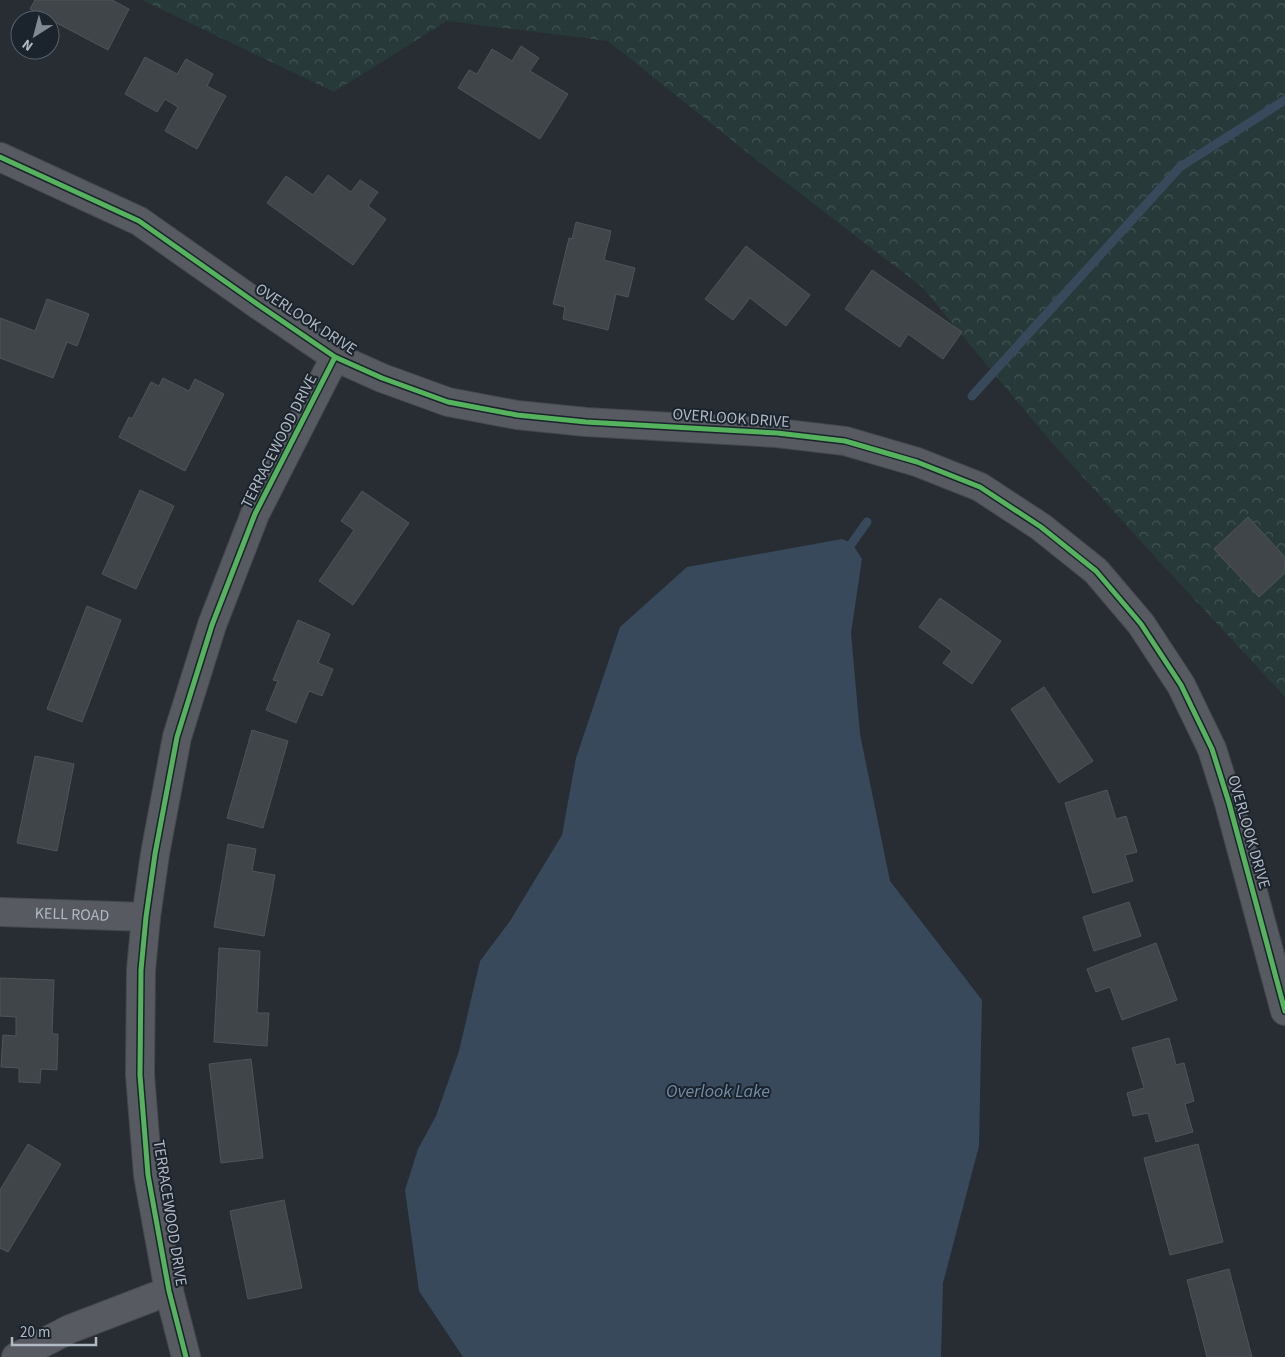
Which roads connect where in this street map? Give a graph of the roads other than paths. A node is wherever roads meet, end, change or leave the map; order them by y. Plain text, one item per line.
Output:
1 (0, 157) edge
2 (335, 357) junction
3 (0, 912) edge
4 (146, 917) junction
5 (1285, 1011) edge
6 (169, 1291) junction
7 (16, 1357) edge
8 (186, 1357) edge

1 - 2 street, OVERLOOK DRIVE
2 - 4 street, TERRACEWOOD DRIVE
2 - 5 street, OVERLOOK DRIVE
3 - 4 street, KELL ROAD
4 - 6 street, TERRACEWOOD DRIVE
6 - 7 street
6 - 8 street, TERRACEWOOD DRIVE

